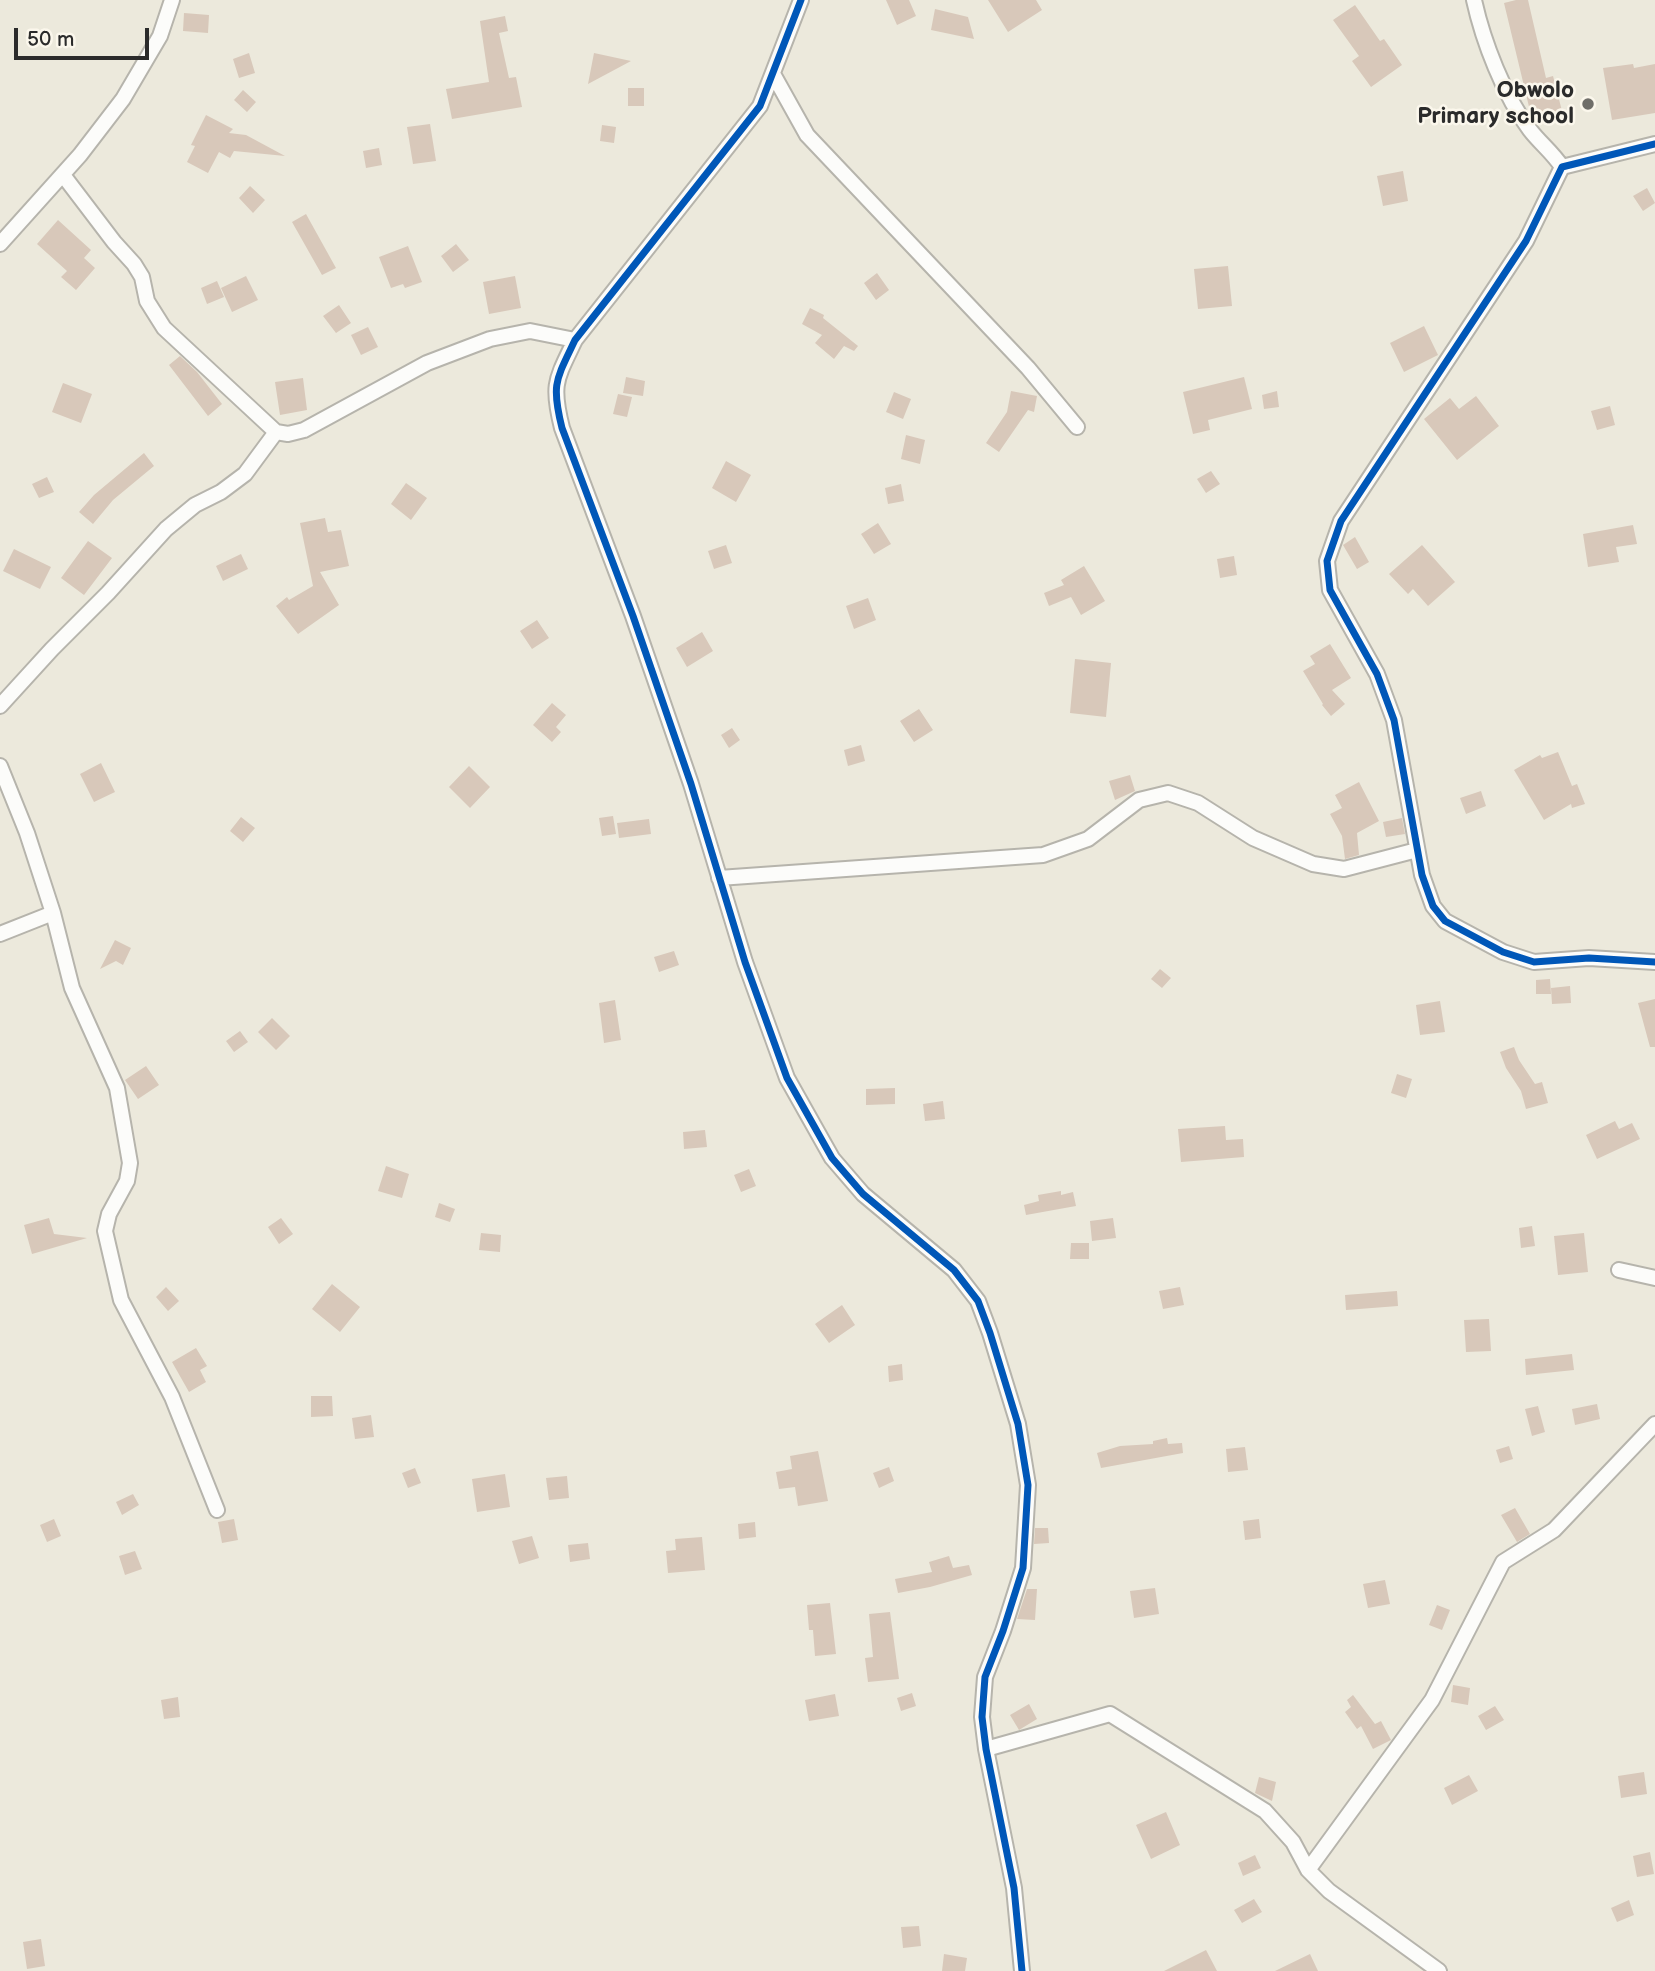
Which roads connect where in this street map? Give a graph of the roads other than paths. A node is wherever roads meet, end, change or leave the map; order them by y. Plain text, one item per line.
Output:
1 (172, 0) edge
2 (801, 0) edge
3 (1474, 0) edge
4 (773, 74) junction
5 (1655, 145) edge
6 (1562, 167) junction
7 (63, 175) junction
8 (0, 244) edge
9 (575, 340) junction
10 (1077, 427) dead end
11 (275, 432) junction
12 (0, 706) edge
13 (0, 766) edge
14 (1417, 850) junction
15 (719, 878) junction
16 (53, 914) junction
17 (0, 934) edge
18 (1655, 962) edge
19 (1619, 1270) dead end
20 (1655, 1278) edge
21 (1655, 1424) edge
22 (217, 1510) dead end
23 (986, 1749) junction
24 (1308, 1870) junction
25 (1022, 1971) edge
26 (1439, 1971) edge

1 - 7 street
2 - 4 street
3 - 6 street
4 - 9 street
4 - 10 street
5 - 6 street
6 - 14 street
7 - 8 street
7 - 11 street
9 - 11 street
9 - 15 street
11 - 12 street
13 - 16 street
14 - 15 street
14 - 18 street
15 - 23 street
16 - 17 street
16 - 22 street
19 - 20 street
21 - 24 street
23 - 24 street
23 - 25 street
24 - 26 street

